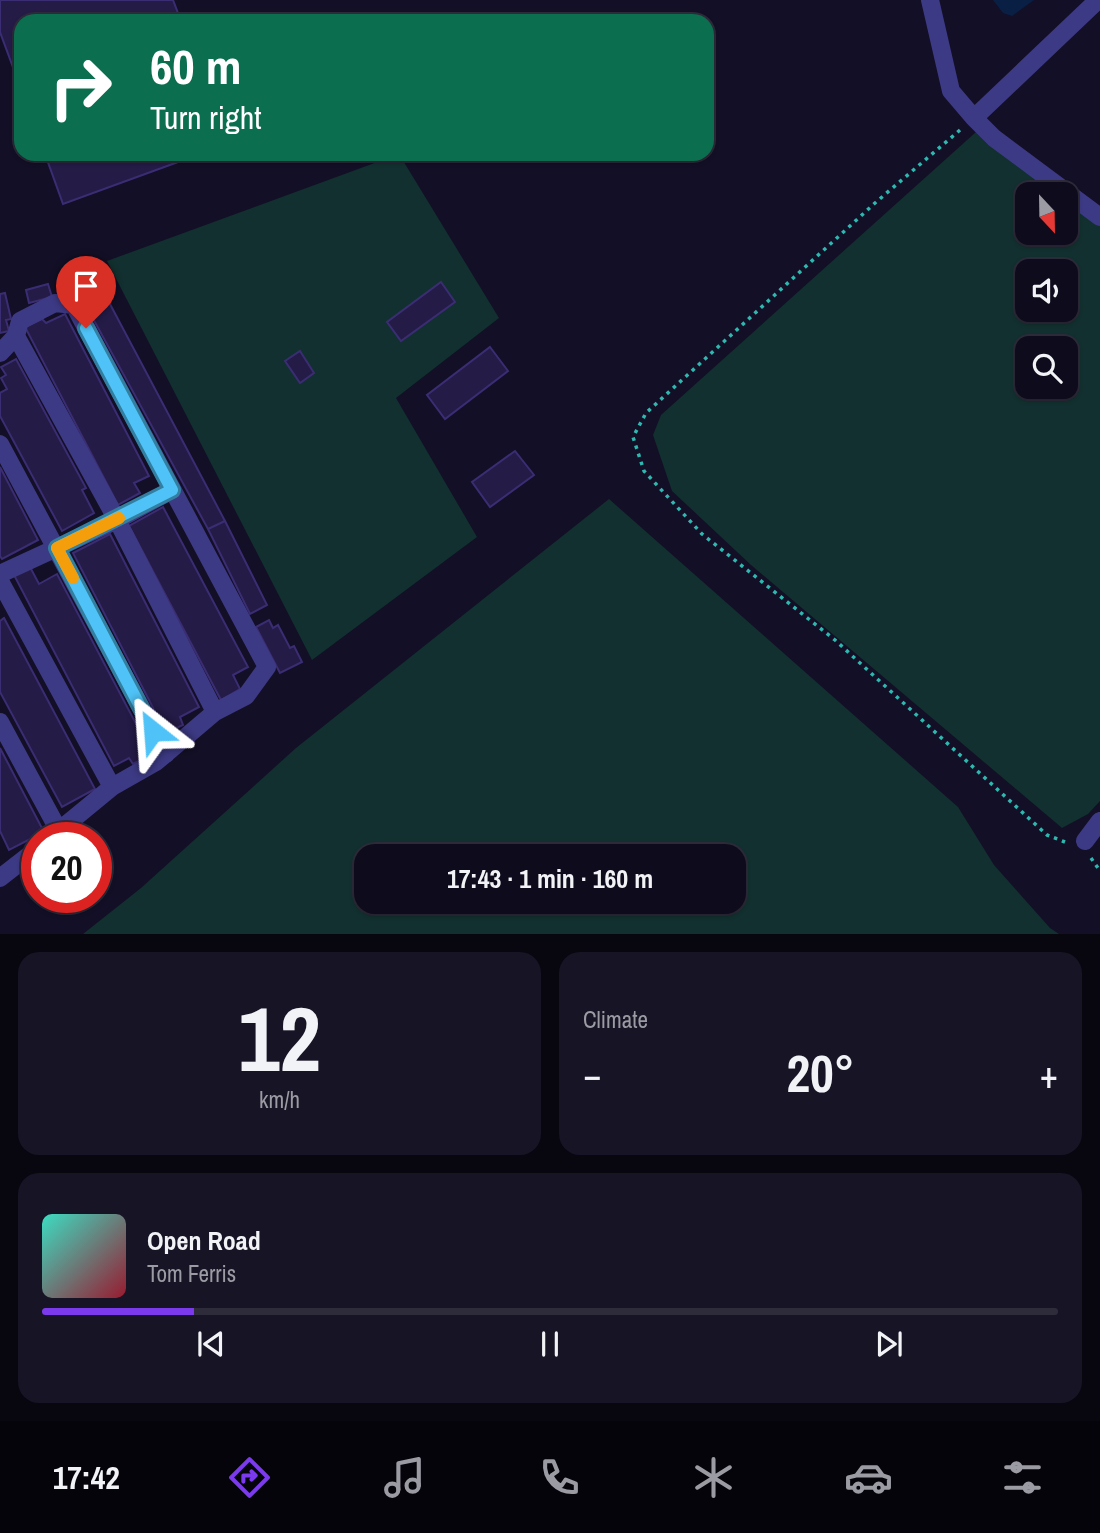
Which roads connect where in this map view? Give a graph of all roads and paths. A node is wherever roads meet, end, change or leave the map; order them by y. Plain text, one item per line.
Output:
1 (930, 0) edge
2 (1098, 0) edge
3 (974, 118) junction
4 (1100, 217) edge
5 (16, 336) junction
6 (0, 353) edge
7 (0, 444) edge
8 (172, 490) junction
9 (117, 520) junction
10 (57, 548) junction
11 (0, 574) edge
12 (0, 580) edge
13 (215, 712) junction
14 (0, 722) edge
15 (166, 754) junction
16 (112, 788) junction
17 (1100, 821) edge
18 (48, 822) edge
19 (70, 822) edge
20 (1085, 841) joint
21 (21, 858) edge
22 (2, 869) edge

1 - 3 lane
2 - 3 lane
3 - 4 lane
3 - 20 path
5 - 6 lane
5 - 8 lane
5 - 9 lane
7 - 10 lane
8 - 9 lane
8 - 13 lane
9 - 10 lane
9 - 13 lane
10 - 11 lane
10 - 15 lane
12 - 16 lane
13 - 15 lane
14 - 18 lane
15 - 16 lane
16 - 19 lane
17 - 20 lane
21 - 22 lane

